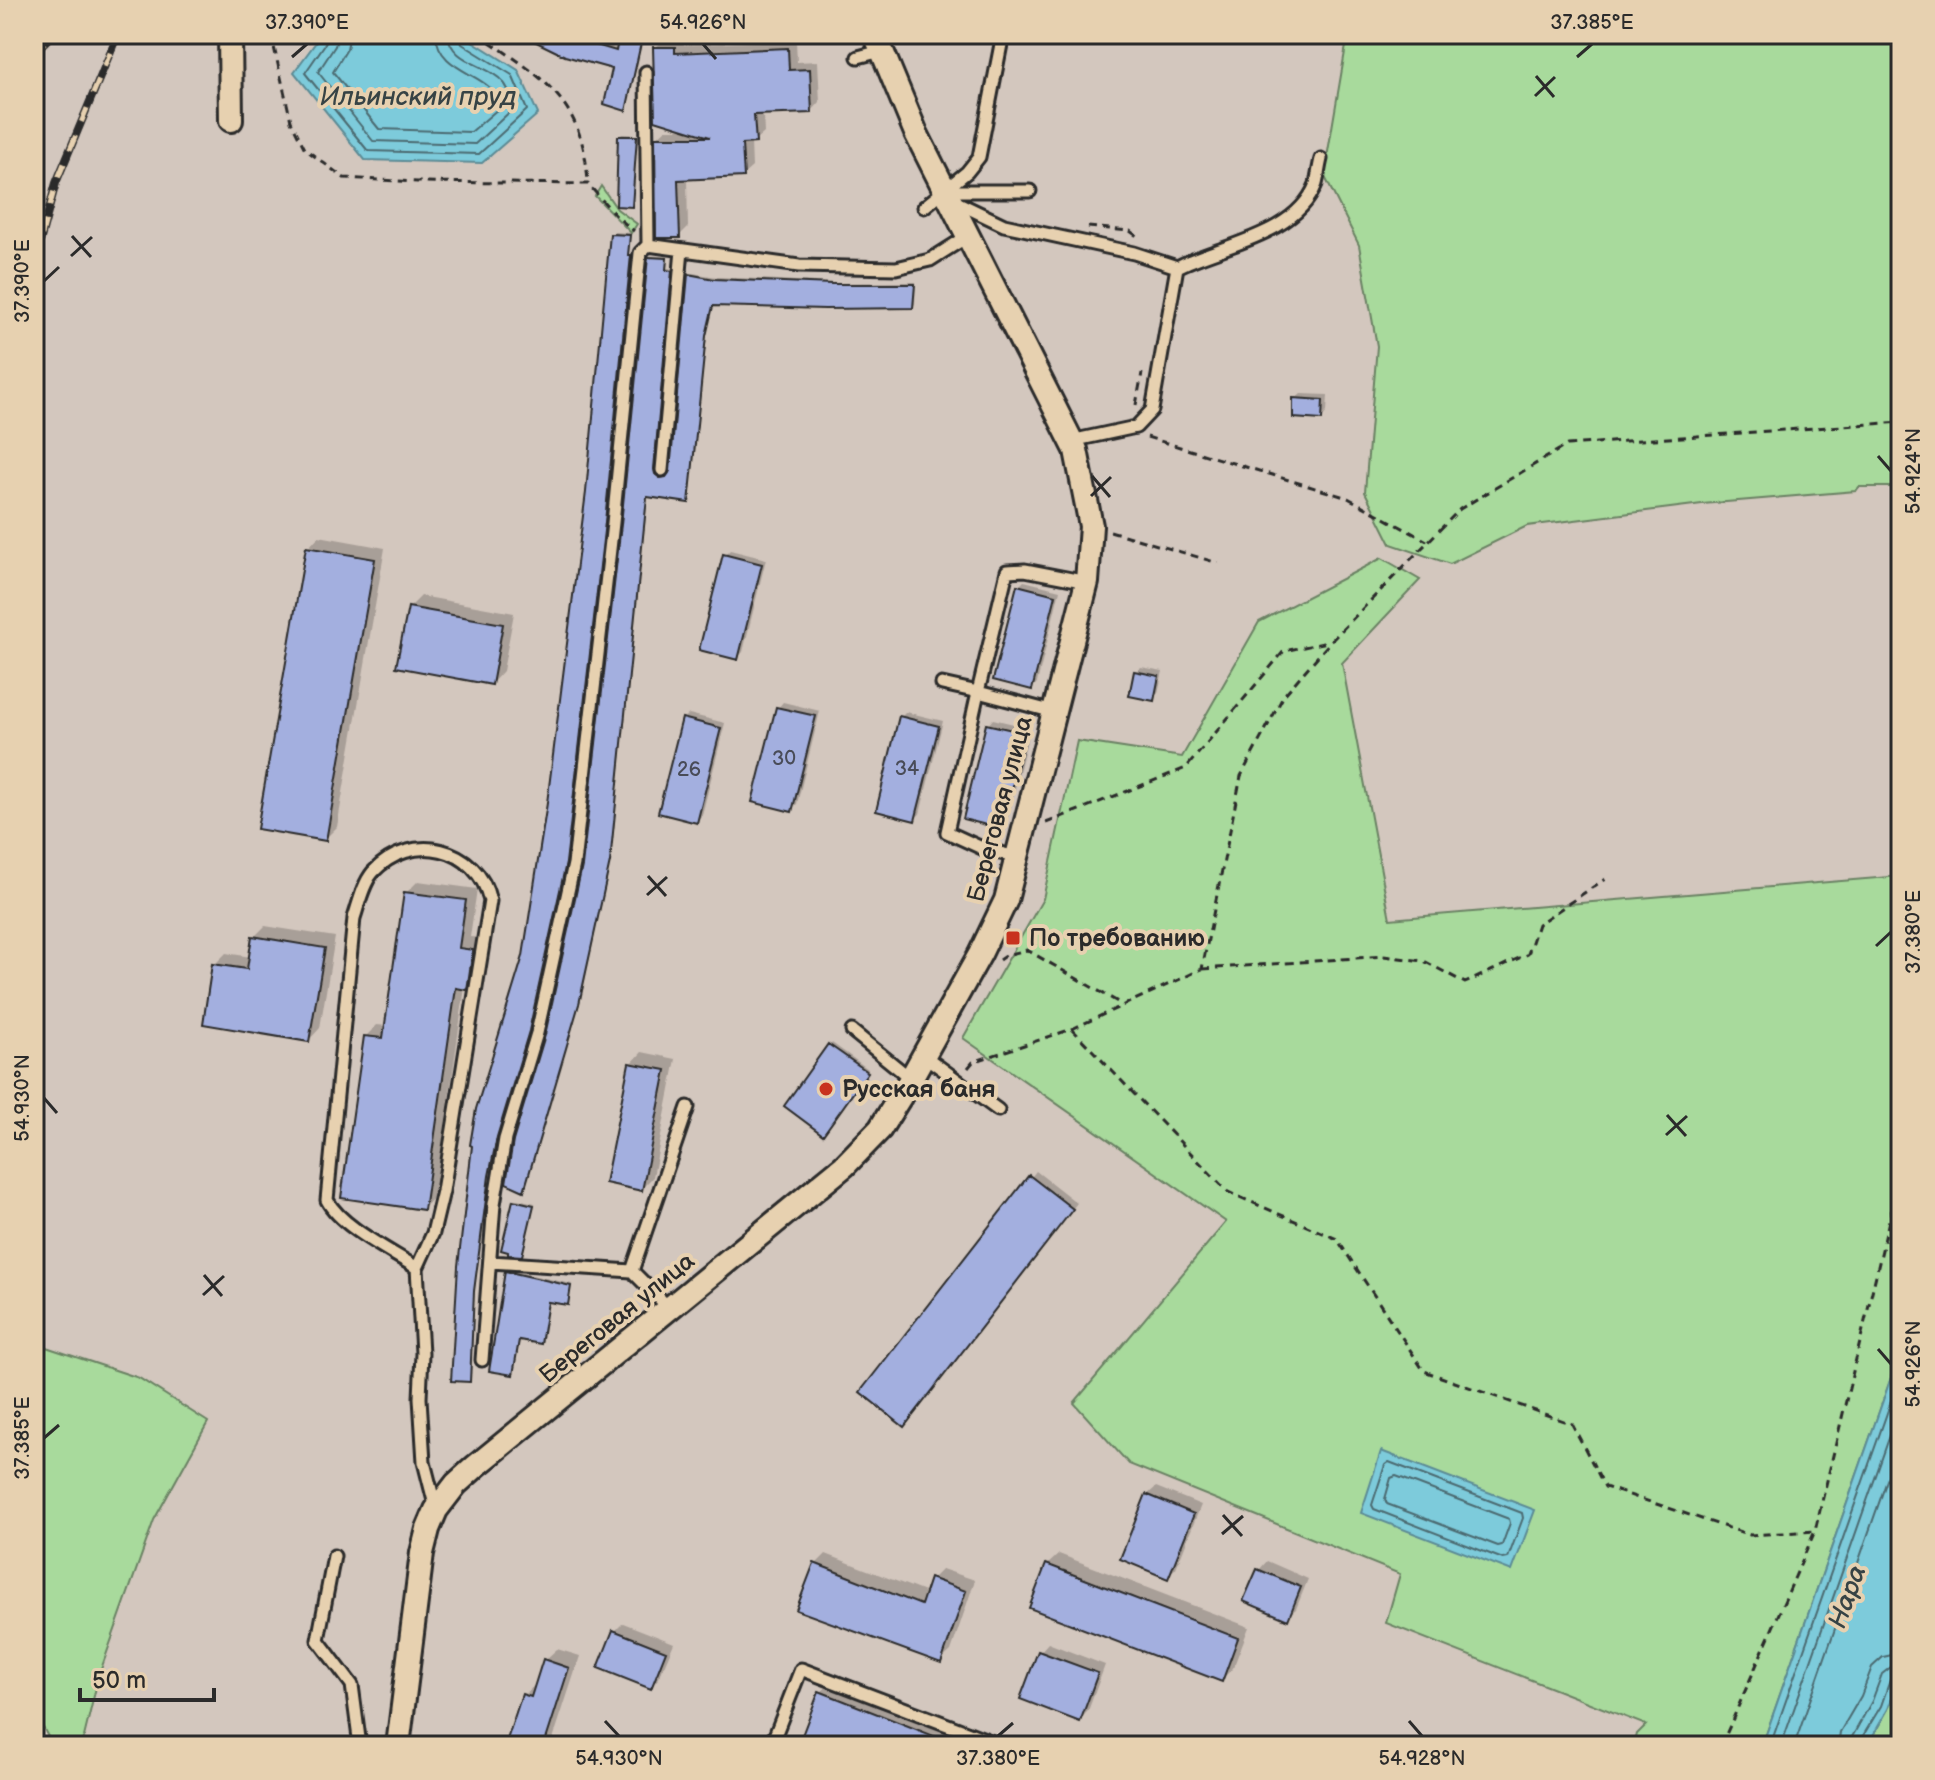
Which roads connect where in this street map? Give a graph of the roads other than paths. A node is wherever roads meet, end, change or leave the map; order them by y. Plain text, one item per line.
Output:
1 (230, 34) edge
2 (1003, 34) edge
3 (878, 42) edge
4 (858, 57) dead end
5 (646, 72) dead end
6 (231, 120) dead end
7 (1321, 159) dead end
8 (1030, 191) dead end
9 (948, 195) junction
10 (924, 207) dead end
11 (968, 236) junction
12 (648, 245) junction
13 (682, 250) junction
14 (1177, 267) junction
15 (1071, 441) junction
16 (662, 470) dead end
17 (1087, 582) junction
18 (942, 684) dead end
19 (978, 692) junction
20 (1054, 712) junction
21 (1017, 857) junction
22 (852, 1031) dead end
23 (923, 1055) junction
24 (910, 1078) junction
25 (688, 1107) dead end
26 (998, 1110) dead end
27 (490, 1262) junction
28 (417, 1268) junction
29 (632, 1271) junction
30 (670, 1309) junction
31 (482, 1360) dead end
32 (436, 1510) junction
33 (334, 1556) dead end
34 (360, 1746) edge
35 (398, 1746) edge
36 (771, 1746) edge
37 (1003, 1746) edge

1 - 6 street
2 - 9 lane
3 - 4 lane
3 - 9 street, Береговая улица
5 - 12 lane
7 - 14 lane
8 - 9 lane
9 - 10 lane
9 - 11 street, Береговая улица
9 - 14 lane
11 - 13 lane
11 - 15 street, Береговая улица
12 - 13 lane
12 - 27 lane
13 - 16 lane
14 - 15 lane
15 - 17 street, Береговая улица
17 - 19 lane
17 - 20 street, Береговая улица
18 - 19 lane
19 - 20 lane
19 - 21 lane
20 - 21 street, Береговая улица
21 - 23 street, Береговая улица
22 - 24 lane
23 - 24 street, Береговая улица
23 - 26 lane
24 - 30 street, Береговая улица
25 - 29 lane
27 - 29 lane
27 - 31 lane
28 - 28 lane
28 - 32 lane
29 - 30 lane
30 - 32 street, Береговая улица
32 - 35 street, Береговая улица
33 - 34 lane
36 - 37 lane

